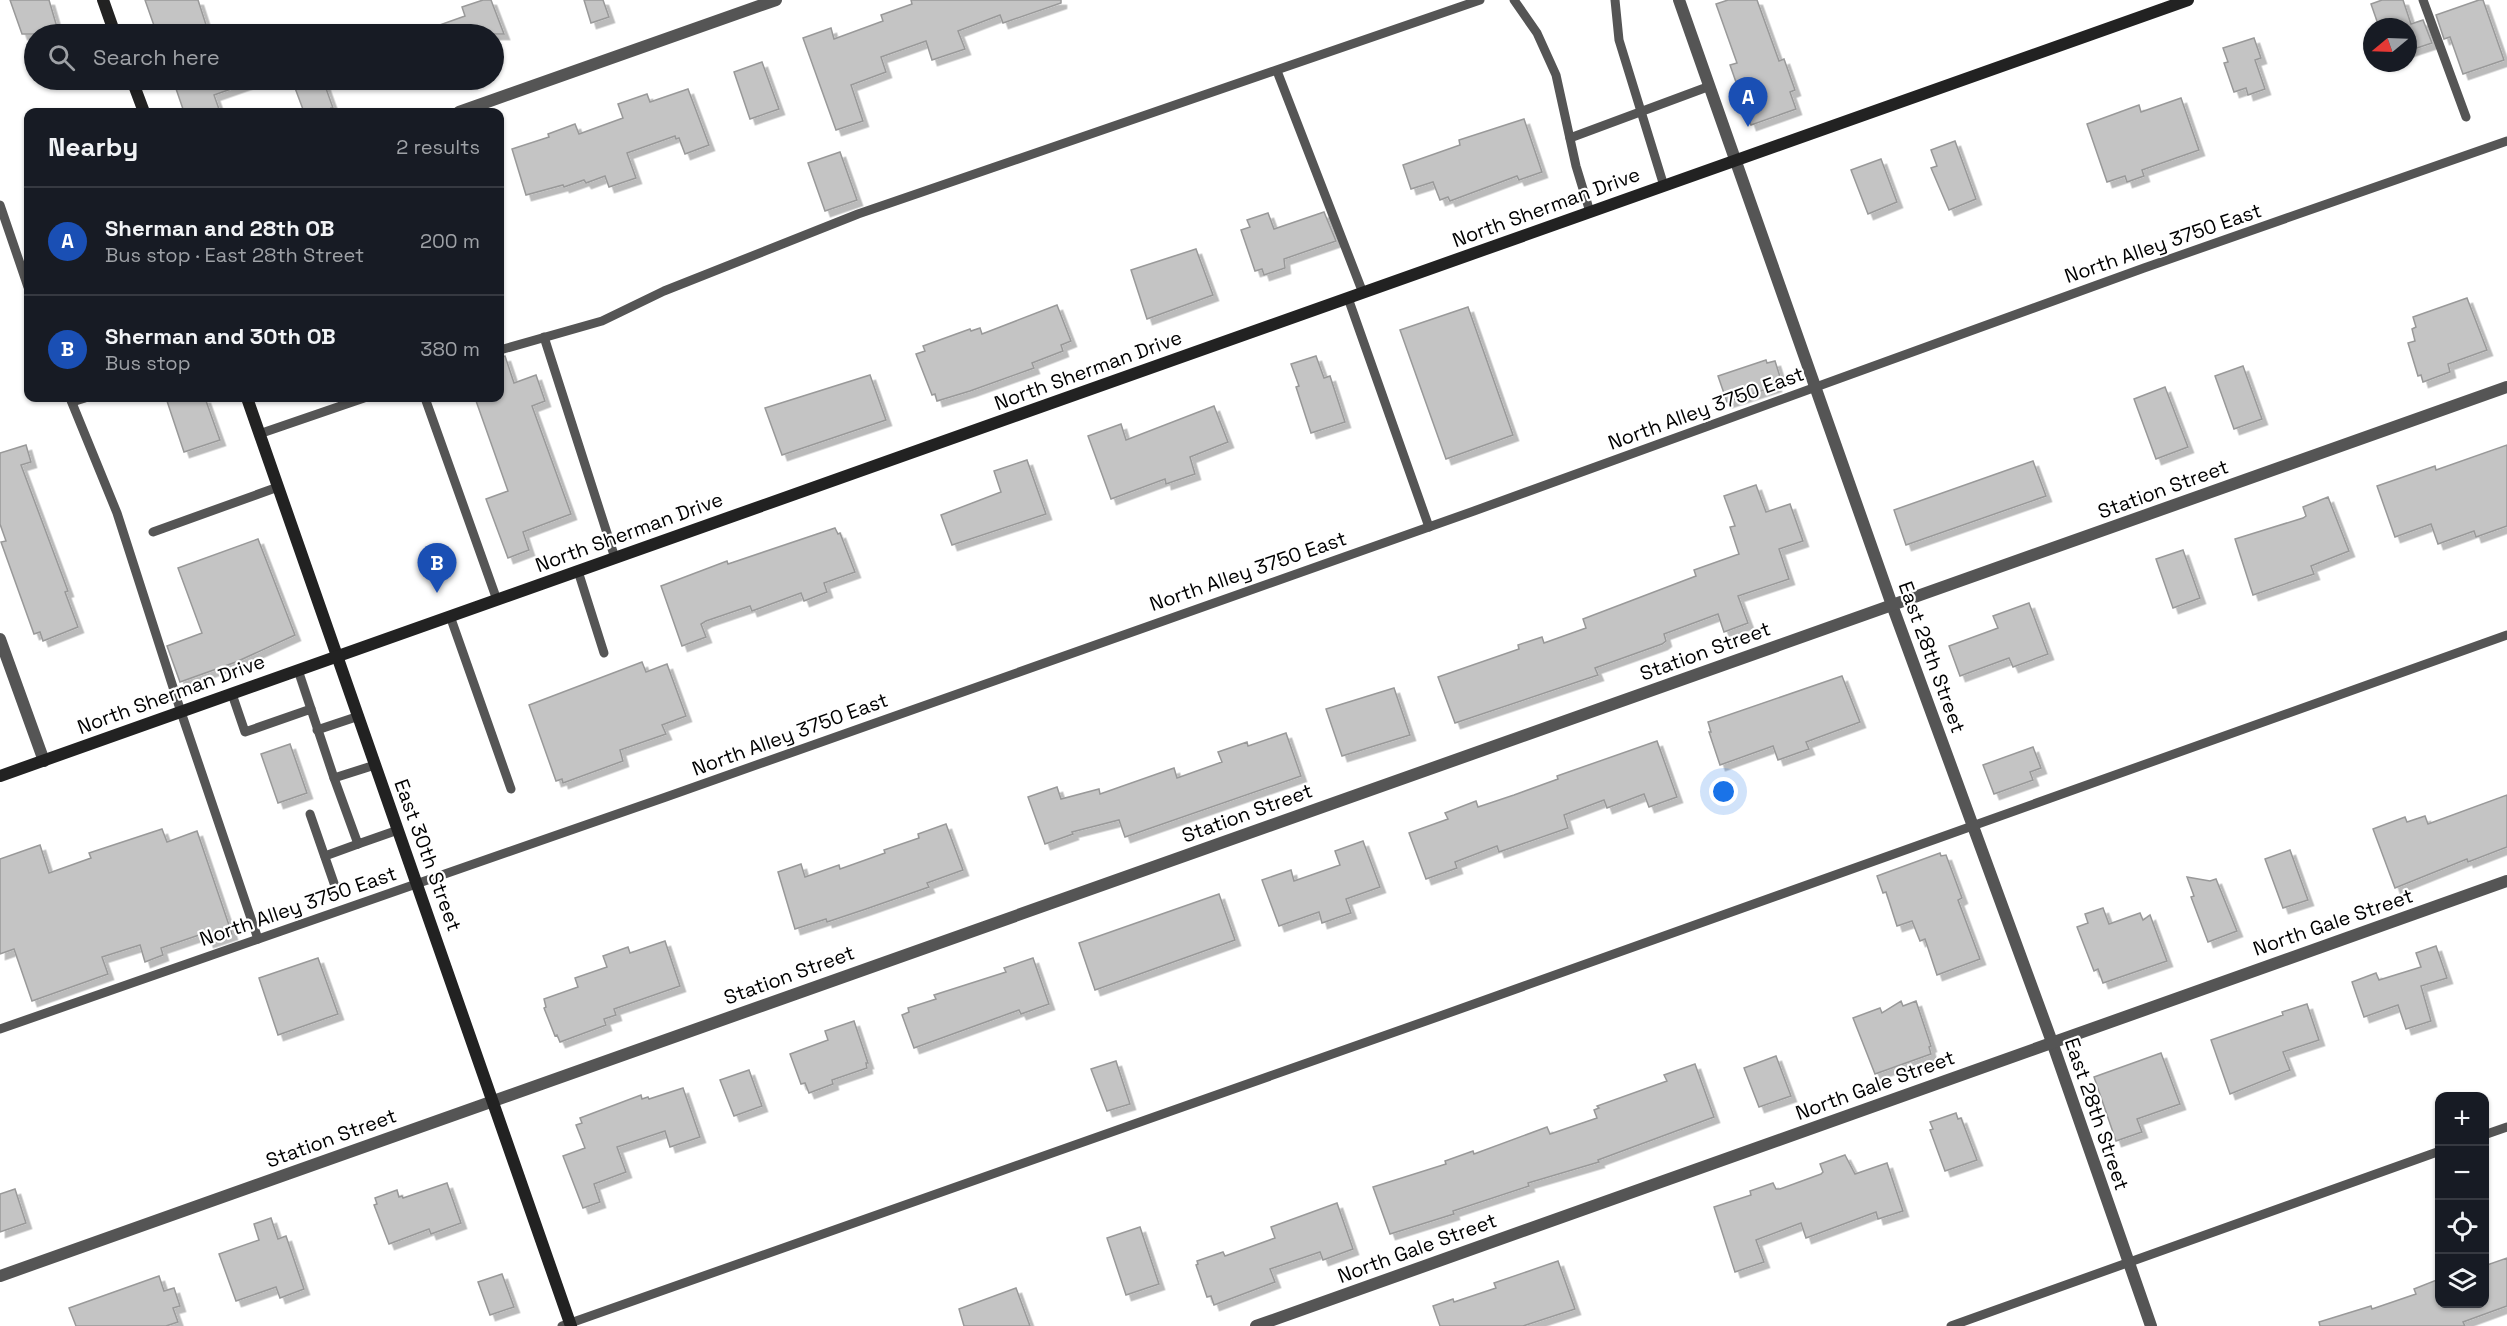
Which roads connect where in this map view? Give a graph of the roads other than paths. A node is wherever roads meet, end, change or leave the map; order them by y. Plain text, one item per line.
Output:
1 (103, 0) edge
2 (776, 0) edge
3 (1480, 0) edge
4 (1514, 0) edge
5 (1615, 0) edge
6 (1679, 0) edge
7 (2188, 0) edge
8 (2422, 0) edge
9 (111, 24) edge
10 (1276, 71) junction
11 (1710, 86) junction
12 (136, 90) edge
13 (142, 108) edge
14 (470, 108) edge
15 (1641, 111) junction
16 (2466, 117) dead end
17 (1570, 138) junction
18 (2507, 141) edge
19 (1735, 161) junction
20 (1664, 186) junction
21 (0, 205) edge
22 (1590, 212) junction
23 (24, 275) edge
24 (1363, 293) junction
25 (1348, 298) junction
26 (544, 337) junction
27 (504, 349) edge
28 (2507, 387) edge
29 (1816, 388) junction
30 (72, 402) edge
31 (248, 402) edge
32 (352, 402) edge
33 (426, 402) edge
34 (259, 434) junction
35 (278, 487) junction
36 (1429, 527) junction
37 (153, 532) dead end
38 (615, 558) junction
39 (578, 571) junction
40 (497, 600) junction
41 (1892, 605) junction
42 (450, 616) junction
43 (2507, 635) edge
44 (0, 639) edge
45 (604, 653) dead end
46 (338, 656) junction
47 (298, 670) junction
48 (232, 694) junction
49 (311, 709) junction
50 (181, 712) junction
51 (359, 716) junction
52 (317, 730) junction
53 (44, 761) junction
54 (375, 765) junction
55 (0, 776) edge
56 (334, 778) junction
57 (511, 789) dead end
58 (309, 814) dead end
59 (1973, 826) junction
60 (398, 830) junction
61 (358, 844) junction
62 (325, 856) junction
63 (2507, 881) edge
64 (418, 883) junction
65 (336, 889) dead end
66 (258, 939) junction
67 (0, 1029) edge
68 (2052, 1042) junction
69 (494, 1100) junction
70 (2507, 1127) edge
71 (2489, 1133) edge
72 (2435, 1152) edge
73 (2128, 1262) junction
74 (0, 1276) edge
75 (567, 1325) edge
76 (1256, 1326) edge
77 (1951, 1326) edge
78 (2151, 1326) edge

1 - 9 main road
2 - 14 street
3 - 10 lane
4 - 17 lane
5 - 15 lane
6 - 11 street, East 28th Street
7 - 19 main road, North Sherman Drive
8 - 16 lane
10 - 24 lane
10 - 26 lane
11 - 15 lane
11 - 19 street, East 28th Street
12 - 13 main road
15 - 17 lane
15 - 20 lane
17 - 22 lane
18 - 29 lane, North Alley 3750 East
19 - 20 main road, North Sherman Drive
19 - 29 street, East 28th Street
20 - 22 main road, North Sherman Drive
21 - 23 lane
22 - 24 main road, North Sherman Drive
24 - 25 main road, North Sherman Drive
25 - 36 lane
25 - 38 main road, North Sherman Drive
26 - 27 lane
26 - 38 lane
28 - 41 street, Station Street
29 - 36 lane, North Alley 3750 East
29 - 41 street, East 28th Street
30 - 50 lane
31 - 34 main road, East 30th Street
32 - 34 lane
33 - 40 lane
34 - 35 main road, East 30th Street
35 - 37 lane
35 - 46 main road, East 30th Street
36 - 64 lane, North Alley 3750 East
38 - 39 main road, North Sherman Drive
39 - 40 main road, North Sherman Drive
39 - 45 lane
40 - 42 main road, North Sherman Drive
41 - 59 street, East 28th Street
41 - 69 street, Station Street
42 - 46 main road, North Sherman Drive
42 - 57 lane
43 - 59 lane
44 - 53 street
46 - 47 main road, North Sherman Drive
46 - 51 main road, East 30th Street
47 - 48 main road, North Sherman Drive
47 - 49 lane
48 - 49 lane
48 - 50 main road, North Sherman Drive
49 - 52 lane
50 - 53 main road, North Sherman Drive
50 - 66 lane
51 - 52 lane
51 - 54 main road, East 30th Street
52 - 56 lane
53 - 55 main road, North Sherman Drive
54 - 56 lane
54 - 60 main road, East 30th Street
56 - 61 lane
58 - 62 lane
59 - 68 street, East 28th Street
59 - 75 lane
60 - 61 lane
60 - 64 main road, East 30th Street
61 - 62 lane
62 - 65 lane
63 - 68 street, North Gale Street
64 - 66 lane, North Alley 3750 East
64 - 69 main road, East 30th Street
66 - 67 lane, North Alley 3750 East
68 - 73 street, East 28th Street
68 - 76 street, North Gale Street
69 - 74 street, Station Street
69 - 75 main road, East 30th Street
70 - 71 lane
72 - 73 lane
73 - 77 lane
73 - 78 street, East 28th Street

